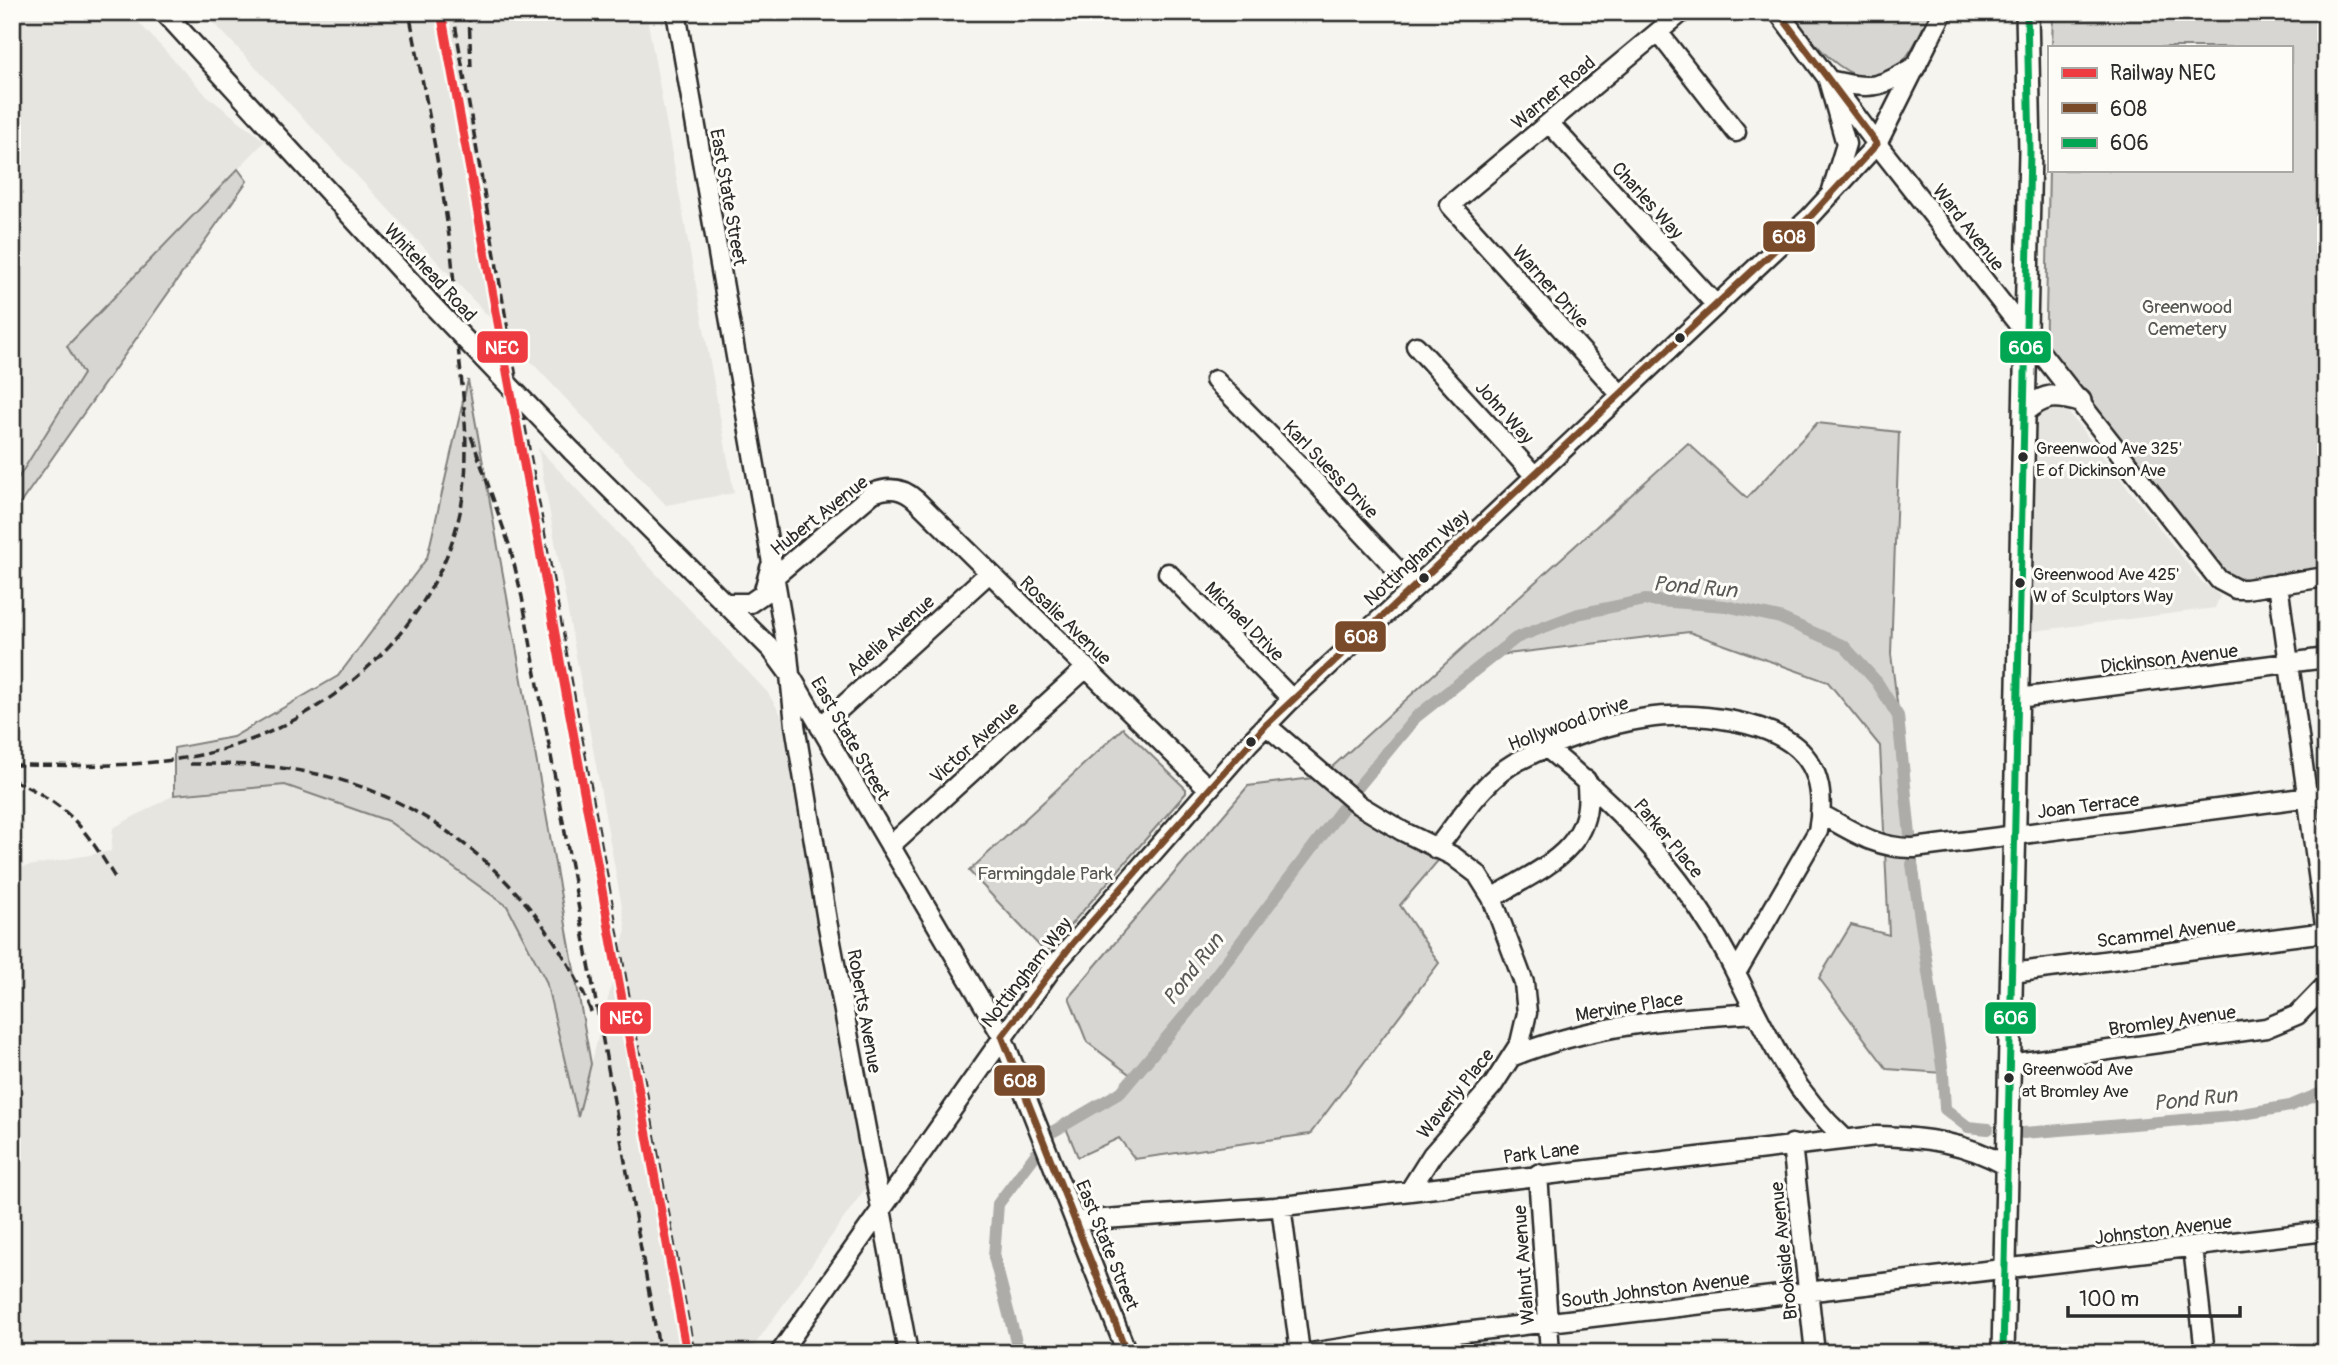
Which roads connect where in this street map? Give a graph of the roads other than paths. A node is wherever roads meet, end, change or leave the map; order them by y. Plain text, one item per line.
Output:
1 (164, 12) edge
2 (676, 12) edge
3 (1682, 12) edge
4 (1778, 12) edge
5 (1943, 12) edge
6 (2027, 12) edge
7 (1658, 32) junction
8 (1917, 65) junction
9 (1828, 80) junction
10 (1549, 123) junction
11 (1736, 132) dead end
12 (1877, 144) junction
13 (1831, 194) junction
14 (1450, 205) joint
15 (1716, 305) junction
16 (2027, 335) junction
17 (1416, 346) dead end
18 (1215, 380) dead end
19 (1621, 395) junction
20 (2080, 401) junction
21 (2025, 411) junction
22 (1535, 476) junction
23 (891, 488) joint
24 (773, 569) junction
25 (1168, 573) dead end
26 (988, 574) junction
27 (2326, 578) edge
28 (2278, 584) junction
29 (1414, 588) junction
30 (725, 603) junction
31 (2326, 658) edge
32 (2289, 663) junction
33 (1086, 668) junction
34 (790, 675) junction
35 (2018, 698) junction
36 (1292, 699) junction
37 (1266, 725) junction
38 (820, 727) junction
39 (1548, 748) junction
40 (1586, 780) junction
41 (1209, 789) junction
42 (2326, 795) edge
43 (2307, 797) junction
44 (1821, 814) junction
45 (2015, 835) junction
46 (890, 846) junction
47 (1436, 849) junction
48 (1492, 898) junction
49 (2326, 932) edge
50 (1736, 973) junction
51 (2012, 973) junction
52 (2326, 985) edge
53 (1756, 1013) junction
54 (1002, 1036) junction
55 (1511, 1057) junction
56 (2009, 1064) junction
57 (1844, 1138) junction
58 (1792, 1144) junction
59 (2007, 1166) junction
60 (1538, 1174) junction
61 (1410, 1190) junction
62 (1281, 1206) junction
63 (880, 1210) junction
64 (1076, 1221) junction
65 (2326, 1231) edge
66 (2193, 1247) junction
67 (2004, 1269) junction
68 (1808, 1293) junction
69 (1548, 1323) junction
70 (780, 1353) edge
71 (908, 1353) edge
72 (1127, 1353) edge
73 (1300, 1353) edge
74 (1310, 1353) edge
75 (1550, 1353) edge
76 (1815, 1353) edge
77 (2003, 1353) edge
78 (2205, 1353) edge

1 - 30 street, Whitehead Road, bridge
2 - 24 street, East State Street
3 - 7 street, Warner Road
4 - 9 street, Ward Avenue
5 - 8 street, Nottingham Way
6 - 16 main road
7 - 10 street, Warner Road
7 - 11 street
8 - 9 street
8 - 12 street, Nottingham Way
9 - 12 street, Ward Avenue
9 - 13 street
10 - 14 street, Warner Road
10 - 15 street, Charles Way
12 - 13 street, Nottingham Way
12 - 16 street, Ward Avenue
13 - 15 street, Nottingham Way
14 - 19 street, Warner Drive
15 - 19 street, Nottingham Way
16 - 20 street, Ward Avenue
16 - 21 main road
17 - 22 street, John Way
18 - 29 street, Karl Suess Drive
19 - 22 street, Nottingham Way
20 - 21 main road
20 - 28 street, Ward Avenue
21 - 35 main road
22 - 29 street, Nottingham Way
23 - 24 street, Hubert Avenue
23 - 26 street, Rosalie Avenue
24 - 30 street
24 - 34 street, East State Street
25 - 36 street, Michael Drive
26 - 33 street, Rosalie Avenue
26 - 38 street, Adelia Avenue
27 - 28 street, Ward Avenue
28 - 32 street
29 - 36 street, Nottingham Way
30 - 34 street, Whitehead Road
31 - 32 street, Dickinson Avenue
32 - 35 street, Dickinson Avenue
32 - 43 street
33 - 41 street, Rosalie Avenue
33 - 46 street, Victor Avenue
34 - 38 street, East State Street
34 - 63 street, Roberts Avenue
35 - 45 main road
36 - 37 street, Nottingham Way
37 - 41 street, Nottingham Way
37 - 47 street
38 - 46 street, East State Street
39 - 40 street, Parker Place
39 - 44 street, Hollywood Drive
39 - 47 street, Hollywood Drive
40 - 48 street
40 - 50 street, Parker Place
41 - 54 street, Nottingham Way
42 - 43 street, Joan Terrace
43 - 45 street, Joan Terrace
43 - 49 street
44 - 45 street, Joan Terrace
44 - 50 street, Hollywood Drive
45 - 51 main road
46 - 54 street, East State Street
47 - 48 street, Waverly Place
48 - 55 street, Waverly Place
49 - 51 street, Scammel Avenue
50 - 53 street
51 - 56 main road
52 - 56 street, Bromley Avenue
53 - 55 street, Mervine Place
53 - 57 street
54 - 63 street, Nottingham Way
54 - 64 street, East State Street
55 - 61 street, Waverly Place
56 - 59 main road
57 - 58 street, Park Lane
57 - 59 street, Park Lane
58 - 60 street, Park Lane
58 - 68 street, Brookside Avenue
59 - 67 main road
60 - 61 street, Park Lane
60 - 69 street, Walnut Avenue
61 - 62 street, Park Lane
62 - 64 street, Park Lane
62 - 73 street
63 - 70 street, Nottingham Way
63 - 71 street, Roberts Avenue
64 - 72 street, East State Street
65 - 66 street, Johnston Avenue
66 - 67 street, Johnston Avenue
66 - 78 street
67 - 68 street, South Johnston Avenue
67 - 77 main road
68 - 69 street, South Johnston Avenue
68 - 76 street, Brookside Avenue
69 - 74 street, South Johnston Avenue
69 - 75 street, Walnut Avenue

